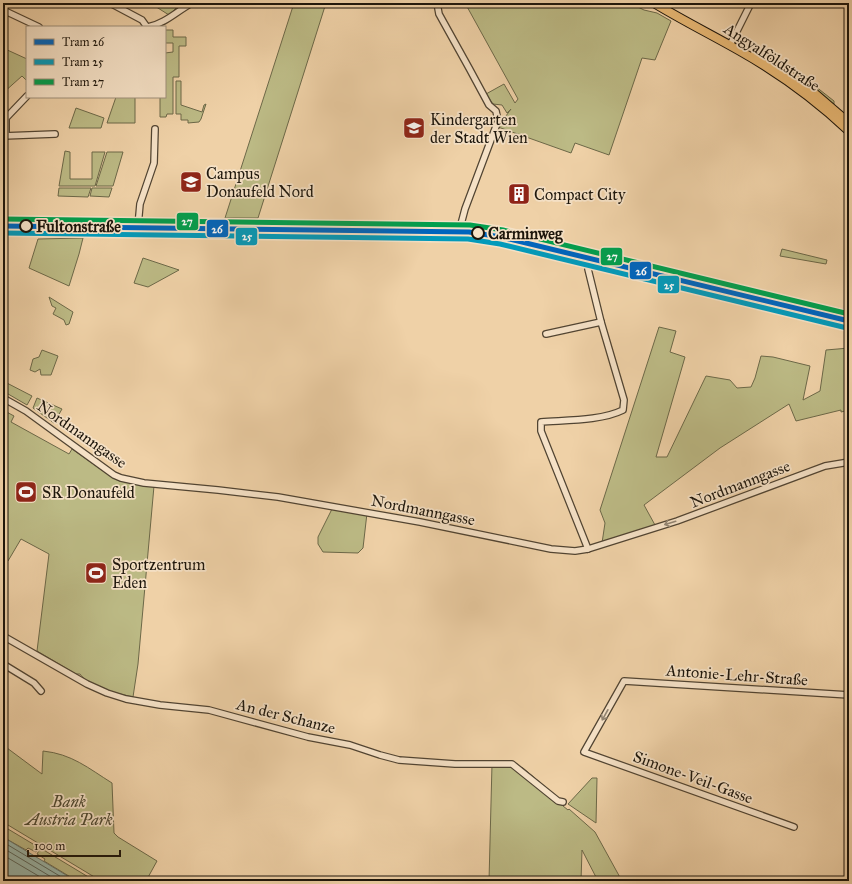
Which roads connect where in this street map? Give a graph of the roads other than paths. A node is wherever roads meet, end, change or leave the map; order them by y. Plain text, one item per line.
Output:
1 (110, 3) edge
2 (192, 3) edge
3 (437, 3) edge
4 (654, 3) edge
5 (664, 3) edge
6 (751, 3) edge
7 (3, 10) edge
8 (37, 26) edge
9 (146, 26) edge
10 (156, 26) edge
11 (731, 43) junction
12 (26, 97) edge
13 (849, 123) edge
14 (155, 129) dead end
15 (849, 131) edge
16 (55, 134) dead end
17 (4, 136) edge
18 (3, 221) edge
19 (139, 227) junction
20 (460, 228) junction
21 (3, 232) edge
22 (459, 236) junction
23 (590, 259) junction
24 (849, 315) edge
25 (601, 322) junction
26 (849, 325) edge
27 (546, 334) dead end
28 (3, 398) edge
29 (849, 462) edge
30 (588, 549) junction
31 (3, 636) edge
32 (3, 664) edge
33 (41, 691) dead end
34 (849, 695) edge
35 (584, 752) joint
36 (563, 802) dead end
37 (794, 827) dead end

1 - 9 street
2 - 10 street
3 - 20 street
4 - 11 main road, Angyalföldstraße
5 - 11 main road, Angyalföldstraße
6 - 11 street
7 - 8 street
11 - 13 main road, Angyalföldstraße
11 - 15 main road, Angyalföldstraße
12 - 17 street
14 - 19 street
16 - 17 street
18 - 19 main road
19 - 20 main road
19 - 21 main road
19 - 22 main road
20 - 22 street
20 - 23 main road
22 - 23 main road
23 - 24 main road
23 - 25 street
23 - 26 main road
25 - 27 street
25 - 30 street
28 - 30 street, Nordmanngasse
29 -> 30 street, Nordmanngasse
31 - 36 street, An der Schanze
32 - 33 street
34 -> 35 street, Antonie-Lehr-Straße
35 - 37 street, Simone-Veil-Gasse

